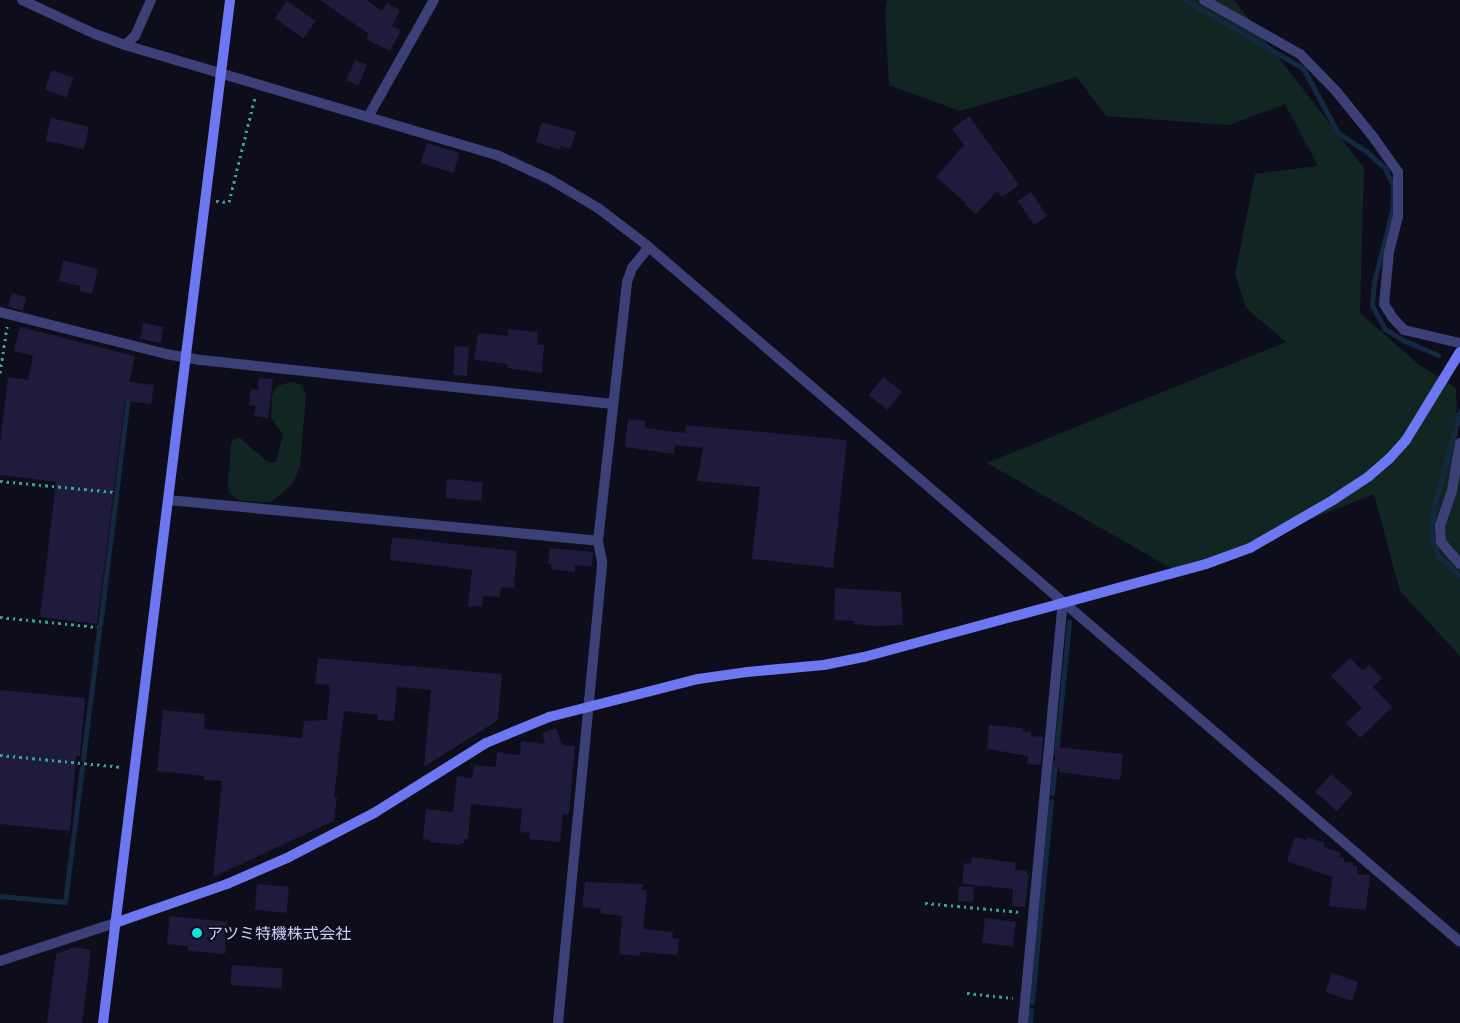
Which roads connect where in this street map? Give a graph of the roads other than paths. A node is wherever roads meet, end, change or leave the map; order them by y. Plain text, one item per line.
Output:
1 (22, 0) edge
2 (151, 0) edge
3 (230, 0) edge
4 (434, 0) edge
5 (1204, 0) edge
6 (125, 45) junction
7 (221, 74) junction
8 (368, 117) junction
9 (649, 247) junction
10 (0, 312) edge
11 (1460, 343) edge
12 (1460, 352) edge
13 (186, 357) junction
14 (613, 404) junction
15 (1460, 443) edge
16 (168, 500) junction
17 (598, 541) junction
18 (1460, 564) edge
19 (1063, 603) junction
20 (588, 707) junction
21 (115, 923) junction
22 (1460, 942) edge
23 (0, 961) edge
24 (103, 1023) edge
25 (558, 1023) edge
26 (1023, 1023) edge

1 - 6 street
2 - 6 street
3 - 7 street
4 - 8 street
5 - 11 street
6 - 7 street
7 - 8 street
7 - 13 street
8 - 9 street
9 - 14 street
9 - 19 street
10 - 13 street
12 - 19 street
13 - 14 street
13 - 16 street
14 - 17 street
15 - 18 street
16 - 17 street
16 - 21 street
17 - 20 street
19 - 20 street
19 - 22 street
19 - 26 street
20 - 21 street
20 - 25 street
21 - 23 street
21 - 24 street

